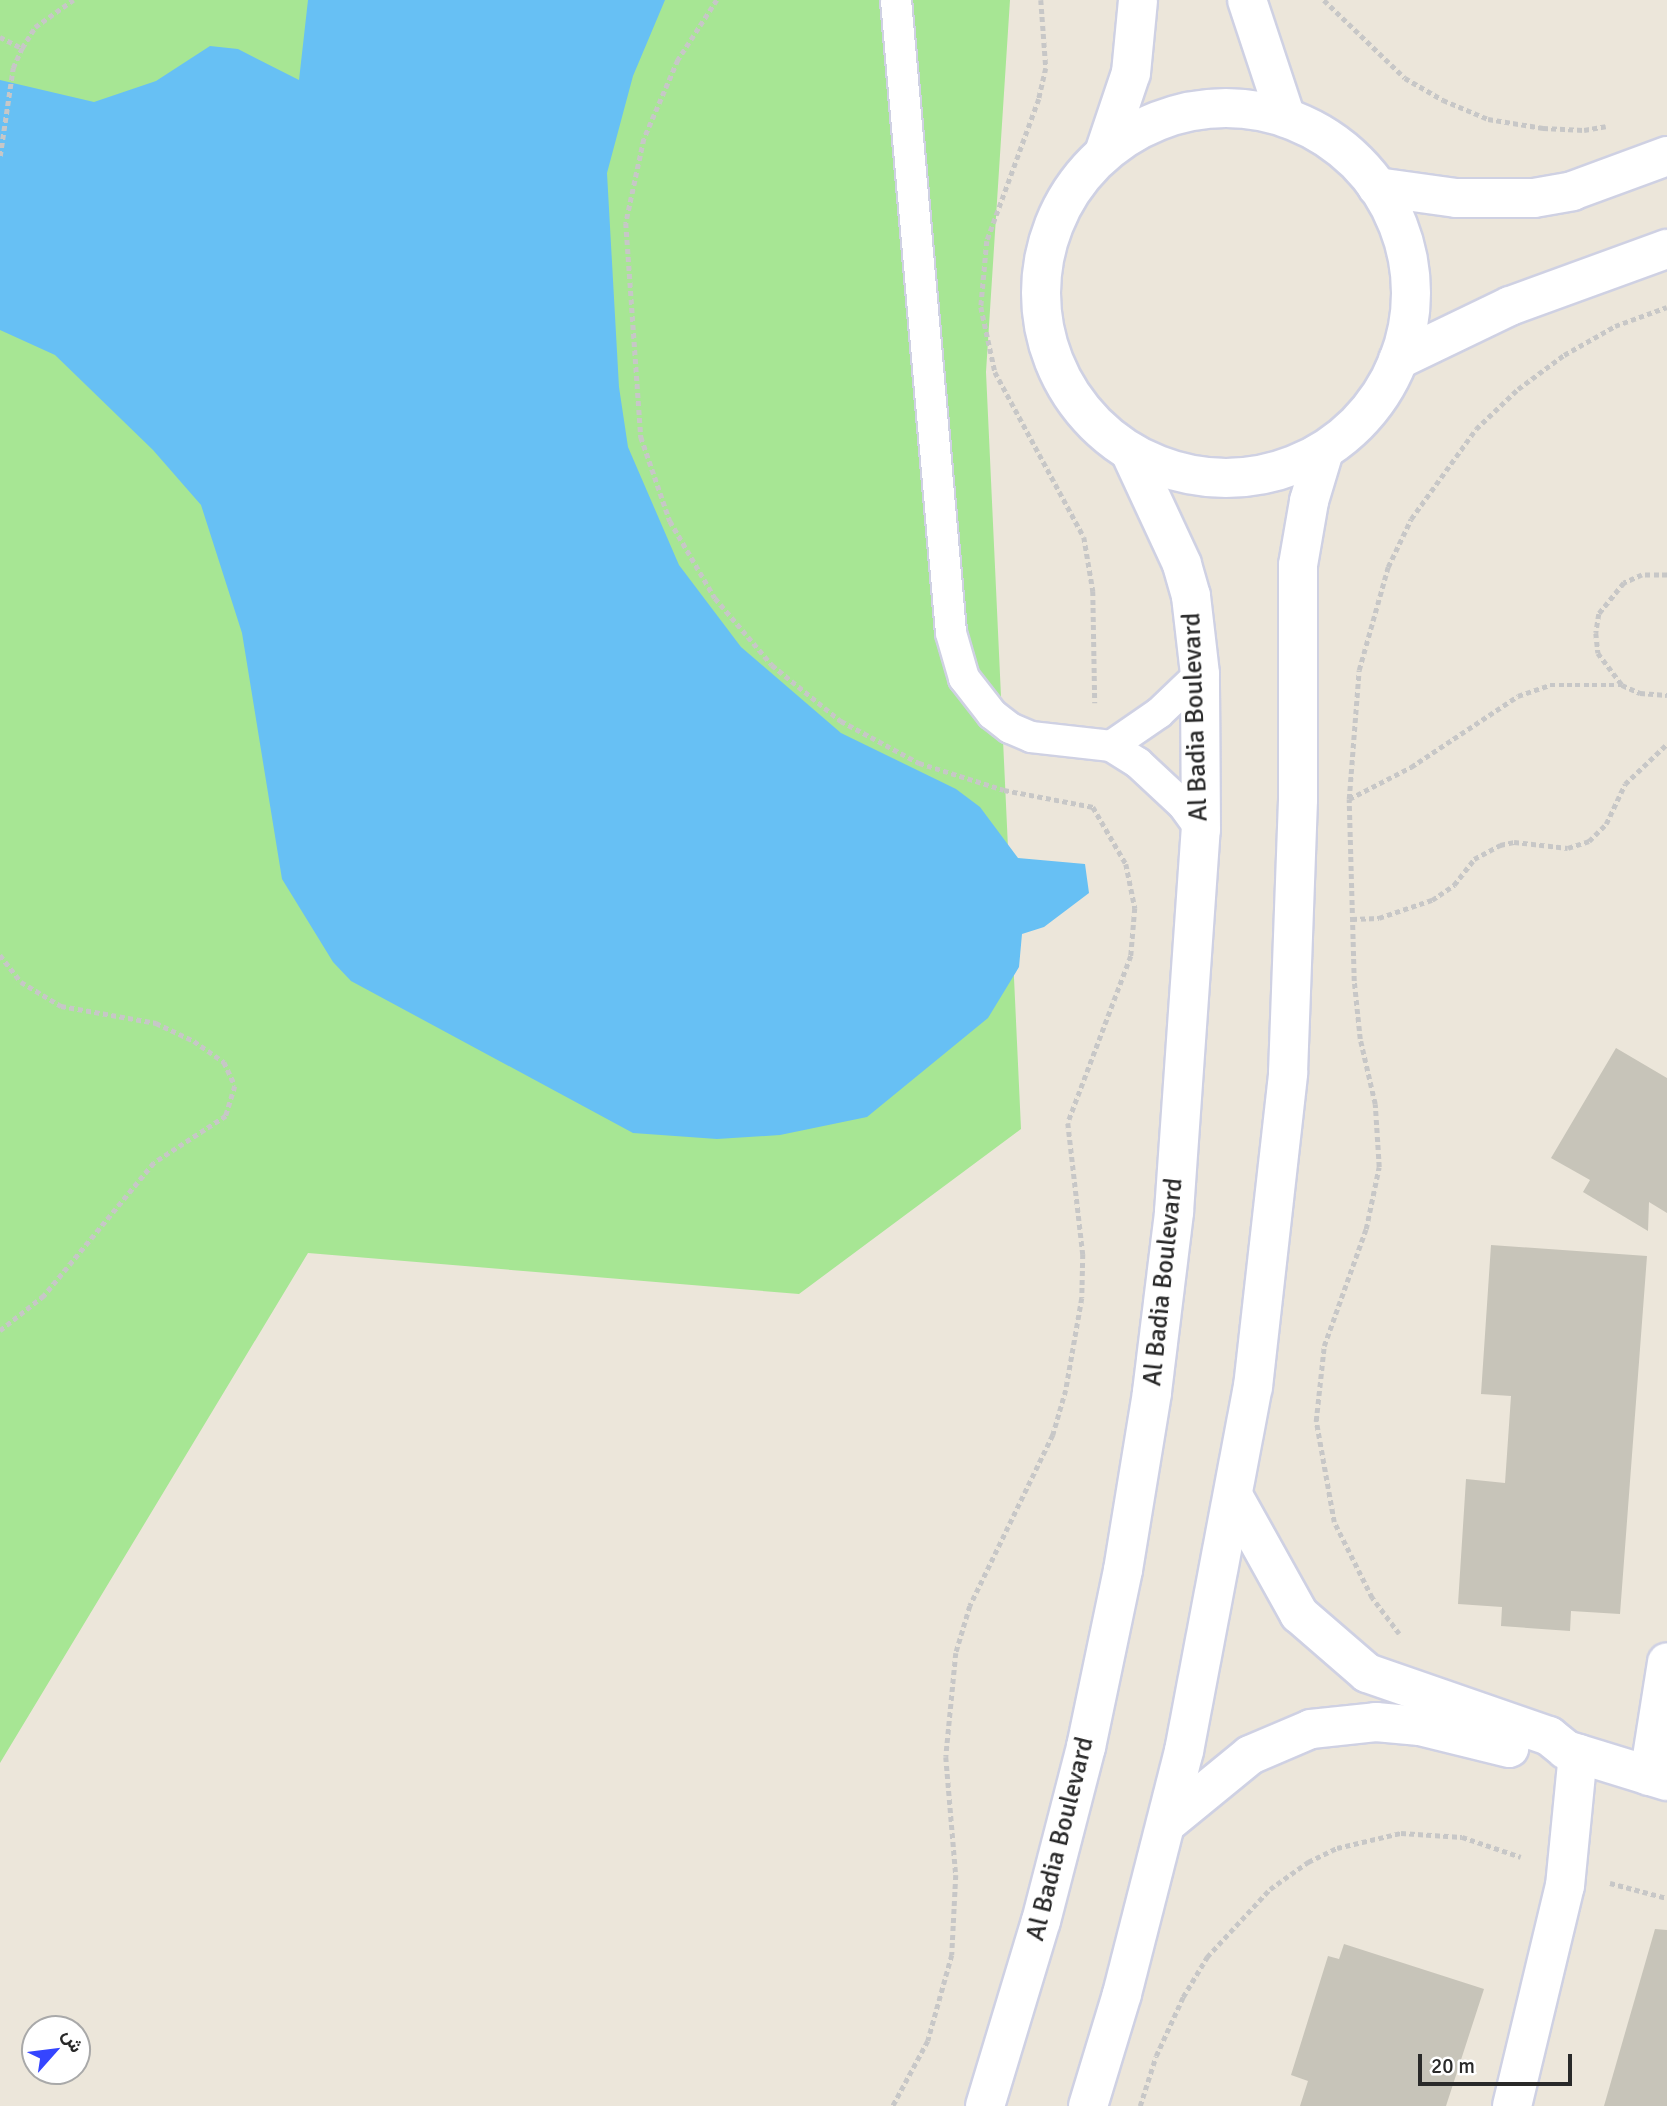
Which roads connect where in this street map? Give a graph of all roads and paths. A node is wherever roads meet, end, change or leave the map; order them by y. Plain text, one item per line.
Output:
1 (73, 0) edge
2 (717, 0) edge
3 (896, 0) edge
4 (1041, 0) edge
5 (1138, 0) edge
6 (1247, 0) edge
7 (1324, 0) edge
8 (0, 37) edge
9 (22, 48) junction
10 (1286, 118) junction
11 (1619, 123) dead end
12 (1104, 153) junction
13 (0, 156) edge
14 (1667, 156) edge
15 (1377, 187) junction
16 (1667, 249) edge
17 (1667, 307) edge
18 (1398, 360) junction
19 (1324, 451) junction
20 (1130, 453) junction
21 (1667, 575) edge
22 (1200, 674) junction
23 (1622, 685) junction
24 (1667, 695) edge
25 (1667, 703) edge
26 (1095, 718) dead end
27 (1667, 744) edge
28 (1111, 746) junction
29 (1349, 799) junction
30 (1200, 830) junction
31 (1352, 919) junction
32 (0, 955) edge
33 (0, 1331) edge
34 (1235, 1499) junction
35 (1405, 1640) dead end
36 (1667, 1662) edge
37 (1572, 1752) junction
38 (1658, 1779) edge
39 (1167, 1823) junction
40 (1567, 1872) junction
41 (1667, 1898) edge
42 (893, 2106) edge
43 (985, 2106) edge
44 (1088, 2106) edge
45 (1140, 2106) edge
46 (1512, 2106) edge

1 - 9 path
2 - 42 path
3 - 28 lane
4 - 26 path
5 - 12 street
6 - 10 street
7 - 11 path
8 - 9 path
9 - 13 path
10 - 12 street
10 - 15 street
12 - 20 street
14 - 15 street
15 - 18 street
16 - 18 street
17 - 29 path
18 - 19 street
19 - 20 street
19 - 34 street
20 - 22 street, Al Badia Boulevard
21 - 23 path
22 - 28 lane
22 - 30 street, Al Badia Boulevard
23 - 24 path
23 - 29 path
24 - 25 path
27 - 31 path
28 - 30 lane
29 - 31 path
30 - 43 street, Al Badia Boulevard
31 - 35 path
32 - 33 path
34 - 37 street
34 - 39 street
36 - 38 street
37 - 38 street
37 - 39 street
37 - 40 street
39 - 44 street
40 - 41 path
40 - 45 path
40 - 46 street

